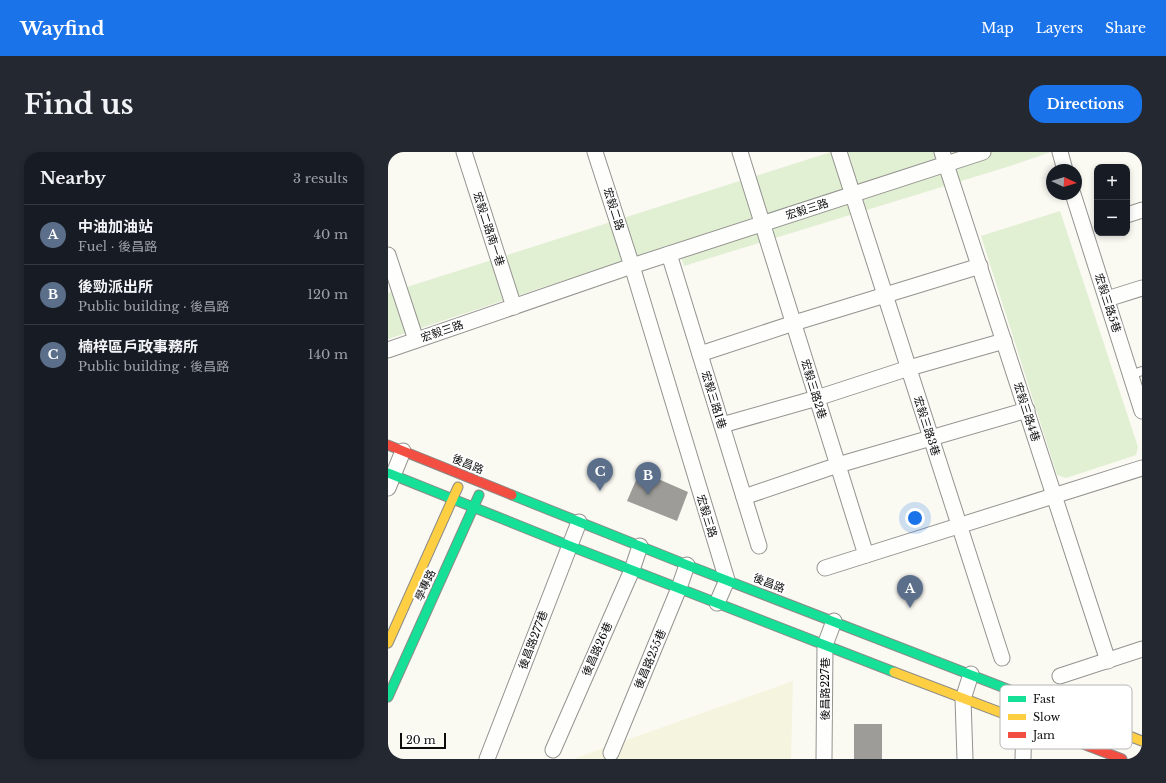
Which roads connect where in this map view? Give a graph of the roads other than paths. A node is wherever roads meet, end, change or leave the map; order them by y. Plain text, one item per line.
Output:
1 (464, 152) edge
2 (595, 152) edge
3 (740, 152) edge
4 (839, 152) edge
5 (983, 152) edge
6 (1060, 152) edge
7 (944, 158) edge
8 (1063, 164) edge
9 (853, 194) junction
10 (1076, 200) edge
11 (1142, 210) edge
12 (1130, 214) edge
13 (762, 224) junction
14 (1090, 227) edge
15 (669, 254) junction
16 (388, 255) edge
17 (632, 266) junction
18 (980, 266) junction
19 (1142, 288) edge
20 (885, 295) junction
21 (1107, 299) junction
22 (514, 307) junction
23 (794, 323) junction
24 (416, 340) junction
25 (1004, 341) junction
26 (388, 350) edge
27 (700, 354) junction
28 (909, 368) junction
29 (1136, 373) edge
30 (817, 398) junction
31 (1027, 410) junction
32 (1142, 411) edge
33 (722, 425) junction
34 (931, 438) junction
35 (388, 445) edge
36 (403, 451) junction
37 (838, 466) junction
38 (1142, 468) edge
39 (464, 475) junction
40 (390, 479) edge
41 (484, 484) junction
42 (1054, 496) junction
43 (744, 497) junction
44 (452, 499) junction
45 (474, 507) junction
46 (579, 522) junction
47 (959, 526) junction
48 (570, 546) junction
49 (640, 546) junction
50 (760, 546) dead end
51 (866, 555) junction
52 (687, 565) junction
53 (825, 568) dead end
54 (632, 570) junction
55 (727, 580) junction
56 (679, 588) junction
57 (717, 603) junction
58 (834, 621) junction
59 (388, 643) edge
60 (825, 645) junction
61 (1142, 649) edge
62 (1002, 658) dead end
63 (1108, 661) junction
64 (971, 674) junction
65 (1060, 676) dead end
66 (1000, 685) edge
67 (388, 697) edge
68 (963, 699) junction
69 (1000, 713) edge
70 (1132, 737) edge
71 (1142, 741) edge
72 (1023, 749) edge
73 (1088, 749) edge
74 (553, 750) dead end
75 (611, 753) dead end
76 (1104, 756) edge
77 (487, 759) edge
78 (824, 759) edge
79 (965, 759) edge
80 (1023, 759) edge
81 (1122, 759) edge

1 - 22 street, 宏毅二路南一巷
2 - 17 street, 宏毅二路
3 - 13 street, 宏毅三路2巷
4 - 9 street, 宏毅三路3巷
5 - 7 street, 宏毅三路
6 - 8 street
7 - 9 street, 宏毅三路
7 - 18 street, 宏毅三路4巷
9 - 13 street, 宏毅三路
9 - 20 street, 宏毅三路3巷
10 - 14 street, 宏毅三路5巷
11 - 12 street
13 - 15 street, 宏毅三路
13 - 23 street, 宏毅三路2巷
14 - 21 street, 宏毅三路5巷
15 - 17 street, 宏毅三路
15 - 27 street, 宏毅三路1巷
16 - 24 street
17 - 22 street, 宏毅三路
17 - 55 street, 宏毅三路
18 - 20 street
18 - 25 street, 宏毅三路4巷
19 - 21 street
20 - 23 street
20 - 28 street, 宏毅三路3巷
21 - 29 street, 宏毅三路5巷
22 - 24 street, 宏毅三路
23 - 27 street
23 - 30 street, 宏毅三路2巷
24 - 26 street, 宏毅三路
25 - 28 street
25 - 31 street, 宏毅三路4巷
27 - 33 street, 宏毅三路1巷
28 - 30 street
28 - 34 street, 宏毅三路3巷
29 - 32 street, 宏毅三路5巷
30 - 33 street
30 - 37 street, 宏毅三路2巷
31 - 34 street
31 - 42 street, 宏毅三路4巷
33 - 43 street, 宏毅三路1巷
34 - 37 street
34 - 47 street, 宏毅三路3巷
35 - 36 street, 後昌路
36 - 39 street, 後昌路
36 - 40 street
37 - 43 street
37 - 51 street, 宏毅三路2巷
38 - 42 street
39 - 41 street, 後昌路
39 - 44 street, 學專路
40 - 44 street
41 - 45 street, 學專路
41 - 46 street, 後昌路
42 - 47 street
42 - 63 street, 宏毅三路4巷
43 - 50 street, 宏毅三路1巷
44 - 45 street
44 - 59 street, 學專路
45 - 48 street
45 - 67 street, 學專路
46 - 48 street, 後昌路277巷
46 - 49 street, 後昌路
47 - 51 street
47 - 62 street, 宏毅三路3巷
48 - 54 street
48 - 77 street, 後昌路277巷
49 - 52 street, 後昌路
49 - 54 street, 後昌路26巷
51 - 53 street
52 - 55 street, 後昌路
52 - 56 street, 後昌路255巷
54 - 56 street
54 - 74 street, 後昌路26巷
55 - 57 street
55 - 58 street, 後昌路
56 - 57 street
56 - 75 street, 後昌路255巷
57 - 60 street
58 - 60 street, 後昌路227巷
58 - 64 street, 後昌路
60 - 68 street
60 - 78 street, 後昌路227巷
61 - 63 street
63 - 65 street
64 - 66 street, 後昌路
64 - 68 street
68 - 69 street
68 - 79 street
70 - 71 street, 後昌路
72 - 80 street
73 - 76 street
76 - 81 street

